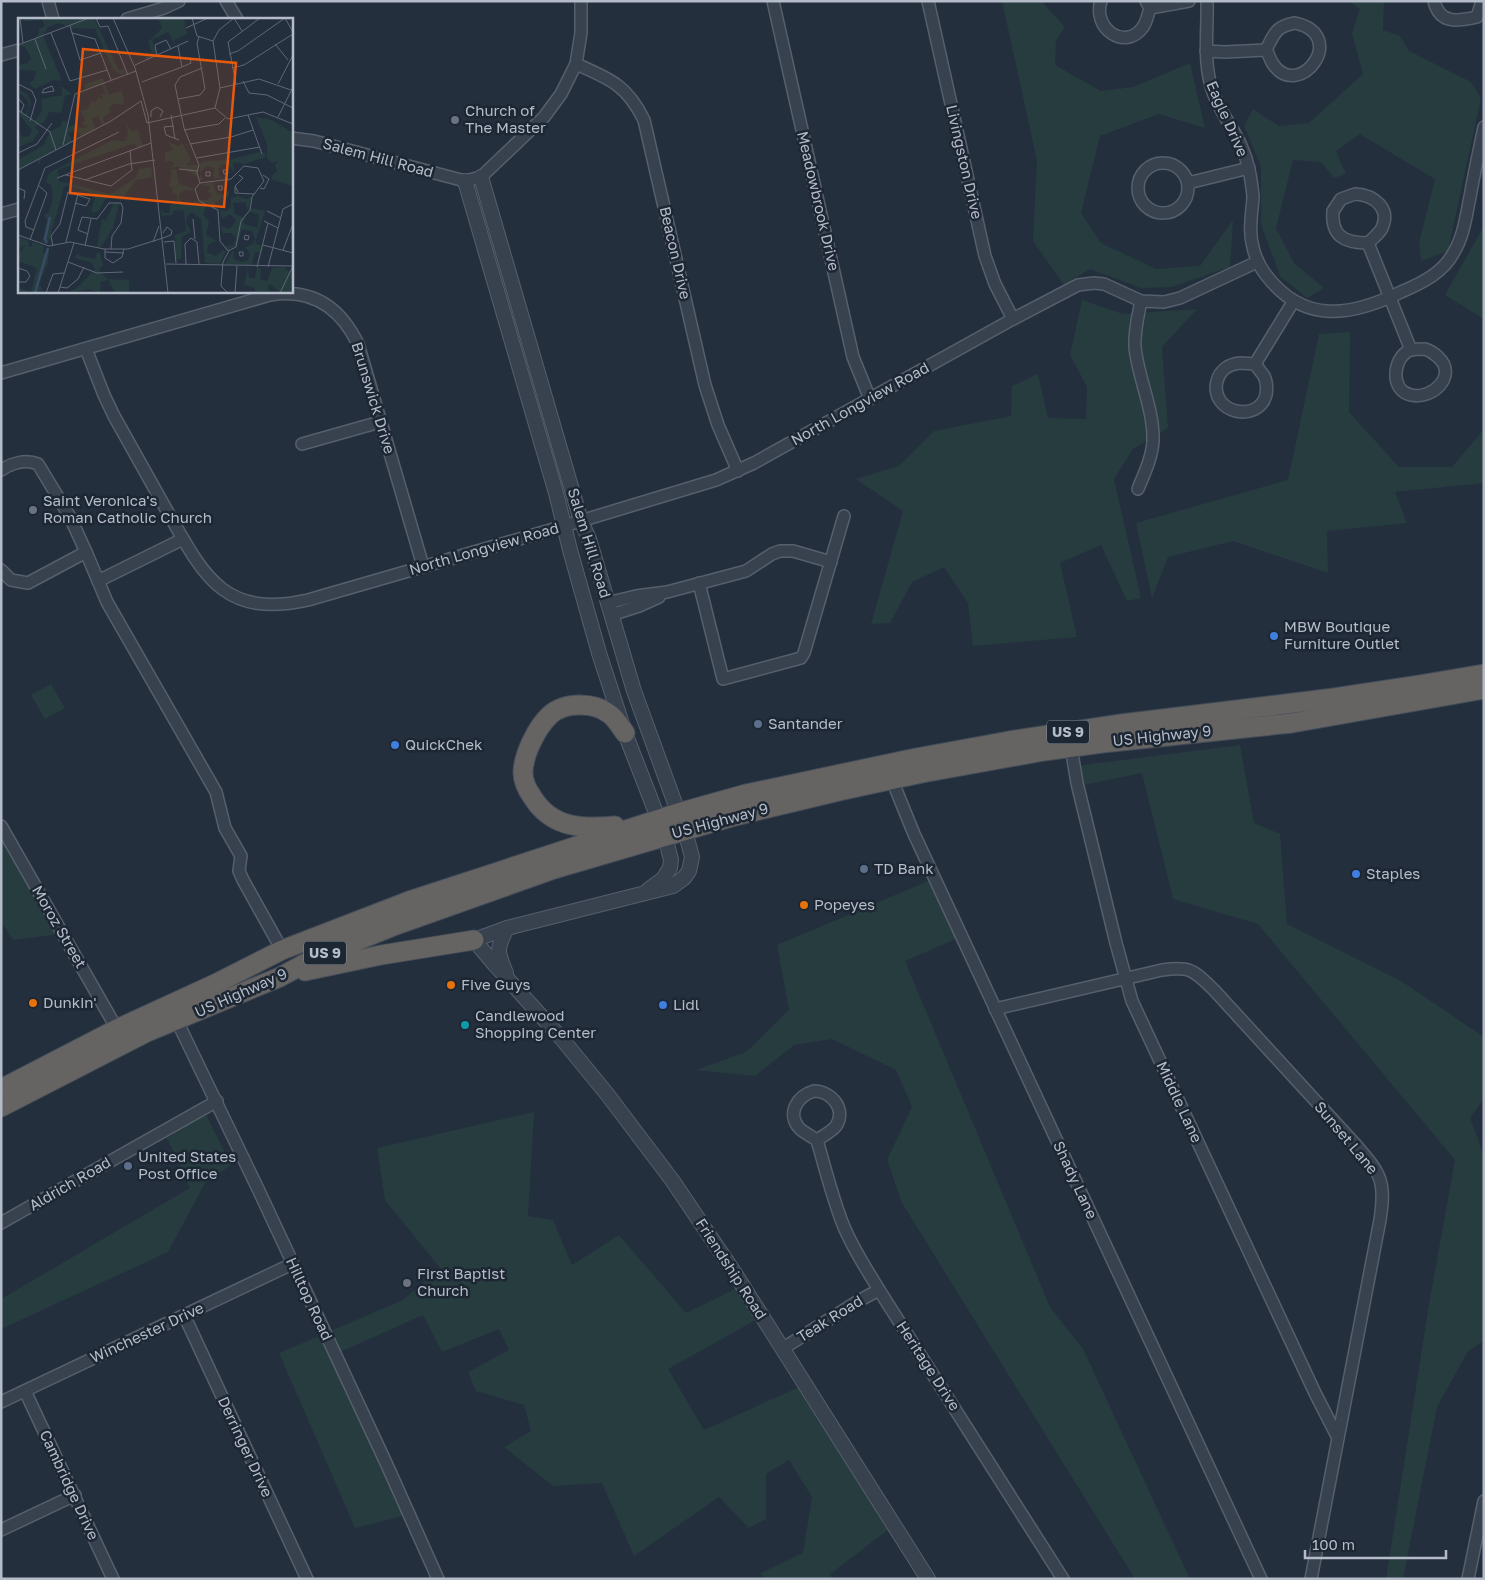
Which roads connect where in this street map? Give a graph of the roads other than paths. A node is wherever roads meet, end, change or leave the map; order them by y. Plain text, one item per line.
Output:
1 (48, 1) edge
2 (179, 1) edge
3 (226, 1) edge
4 (581, 1) edge
5 (773, 1) edge
6 (928, 1) edge
7 (1101, 1) edge
8 (1189, 1) edge
9 (1207, 1) edge
10 (1434, 1) edge
11 (1482, 1) edge
12 (1148, 4) edge
13 (53, 18) edge
14 (130, 18) edge
15 (236, 18) edge
16 (1480, 21) edge
17 (18, 50) edge
18 (1266, 50) junction
19 (1206, 51) junction
20 (1, 56) edge
21 (576, 64) junction
22 (1484, 127) edge
23 (292, 138) edge
24 (1249, 168) junction
25 (481, 177) junction
26 (465, 181) junction
27 (1188, 183) junction
28 (18, 209) edge
29 (1, 214) edge
30 (1368, 243) junction
31 (1257, 262) junction
32 (1390, 298) junction
33 (1141, 301) junction
34 (1293, 302) junction
35 (1013, 319) junction
36 (86, 349) junction
37 (1411, 350) junction
38 (1255, 364) junction
39 (1, 373) edge
40 (870, 399) junction
41 (380, 422) junction
42 (302, 444) dead end
43 (1, 470) edge
44 (738, 471) junction
45 (1138, 489) dead end
46 (844, 516) dead end
47 (581, 521) junction
48 (564, 526) junction
49 (183, 539) junction
50 (86, 552) junction
51 (831, 562) junction
52 (423, 566) junction
53 (1, 570) edge
54 (98, 581) junction
55 (699, 584) junction
56 (609, 609) junction
57 (591, 626) junction
58 (1484, 674) edge
59 (1484, 689) edge
60 (625, 733) junction
61 (1071, 747) junction
62 (892, 780) junction
63 (678, 813) junction
64 (651, 820) junction
65 (1, 826) edge
66 (685, 831) junction
67 (665, 836) junction
68 (644, 894) junction
69 (507, 928) junction
70 (474, 940) junction
71 (282, 950) junction
72 (280, 977) junction
73 (1126, 978) junction
74 (508, 979) junction
75 (995, 1009) junction
76 (178, 1020) junction
77 (117, 1029) junction
78 (1, 1089) edge
79 (217, 1101) junction
80 (1, 1107) edge
81 (817, 1140) junction
82 (1, 1223) edge
83 (292, 1264) junction
84 (879, 1290) junction
85 (184, 1315) junction
86 (782, 1349) junction
87 (25, 1391) junction
88 (1, 1402) edge
89 (1338, 1438) junction
90 (75, 1495) junction
91 (1484, 1501) edge
92 (1, 1530) edge
93 (434, 1578) edge
94 (113, 1579) edge
95 (307, 1579) edge
96 (928, 1579) edge
97 (1064, 1579) edge
98 (1261, 1579) edge
99 (1311, 1579) edge
100 (1468, 1579) edge

1 - 13 street
2 - 14 street
3 - 15 street
4 - 21 street
5 - 40 street, Meadowbrook Drive
6 - 35 street, Livingston Drive
7 - 12 street
8 - 12 street
9 - 19 street, Eagle Drive
10 - 16 street
11 - 16 street
17 - 20 street
18 - 18 street
18 - 19 street
19 - 24 street, Eagle Drive
21 - 25 street
21 - 44 street, Beacon Drive
22 - 32 street, Eagle Drive
23 - 26 street, Salem Hill Road
24 - 27 street
24 - 31 street, Eagle Drive
25 - 26 street, Salem Hill Road
25 - 47 street, Salem Hill Road
26 - 48 street, Salem Hill Road
27 - 27 street
28 - 29 street
30 - 30 street
30 - 32 street
31 - 33 street
31 - 34 street, Eagle Drive
32 - 34 street, Eagle Drive
32 - 37 street
33 - 35 street, North Longview Road
33 - 45 street
34 - 38 street
35 - 40 street, North Longview Road
36 - 39 street, Brunswick Drive
36 - 41 street, Brunswick Drive
36 - 49 street, North Longview Road
37 - 37 street
38 - 38 street
40 - 44 street, North Longview Road
41 - 42 street
41 - 52 street, Brunswick Drive
43 - 50 street
44 - 47 street, North Longview Road
46 - 51 street
47 - 48 street, North Longview Road
47 - 56 street, Salem Hill Road
48 - 52 street, North Longview Road
48 - 57 street, Salem Hill Road
49 - 52 street, North Longview Road
49 - 54 street
50 - 53 street
50 - 54 street
51 - 55 street
51 - 55 street
54 - 71 street
55 - 56 street
56 - 57 street
56 - 63 street, Salem Hill Road
57 - 60 street, Salem Hill Road
58 - 63 highway, US Highway 9 / US 9
59 - 61 highway, US Highway 9 / US 9
60 - 64 street, Salem Hill Road
60 - 64 highway
61 - 62 highway, US Highway 9 / US 9
61 - 73 street, Middle Lane
62 - 66 highway, US Highway 9 / US 9
62 - 75 street, Shady Lane
63 - 64 highway, US Highway 9 / US 9
63 - 66 street, Salem Hill Road
64 - 67 street, Salem Hill Road
64 - 71 highway, US Highway 9 / US 9
65 - 77 street, Moroz Street
66 - 67 highway, US Highway 9 / US 9
66 - 68 street, Salem Hill Road
67 - 68 street, Salem Hill Road
67 - 72 highway, US Highway 9 / US 9
68 - 69 street, Salem Hill Road
69 - 70 street, Salem Hill Road
69 - 74 street, Friendship Road
70 - 72 highway
70 - 74 street, Friendship Road
71 - 77 highway, US Highway 9 / US 9
72 - 76 highway, US Highway 9 / US 9
73 - 75 street, Sunset Lane
73 - 89 street, Middle Lane
73 - 89 street, Sunset Lane
74 - 86 street, Friendship Road
75 - 98 street, Shady Lane
76 - 79 street, Hilltop Road
76 - 80 highway, US Highway 9 / US 9
77 - 78 highway, US Highway 9 / US 9
79 - 82 street, Aldrich Road
79 - 83 street, Hilltop Road
81 - 81 street
81 - 84 street, Heritage Drive
83 - 85 street, Winchester Drive
83 - 93 street, Hilltop Road
84 - 86 street, Teak Road
84 - 97 street, Heritage Drive
85 - 87 street, Winchester Drive
85 - 95 street, Derringer Drive
86 - 96 street, Friendship Road
87 - 88 street, Winchester Drive
87 - 90 street, Cambridge Drive
89 - 99 street, Sunset Lane
90 - 92 street
90 - 94 street, Cambridge Drive
91 - 100 street

